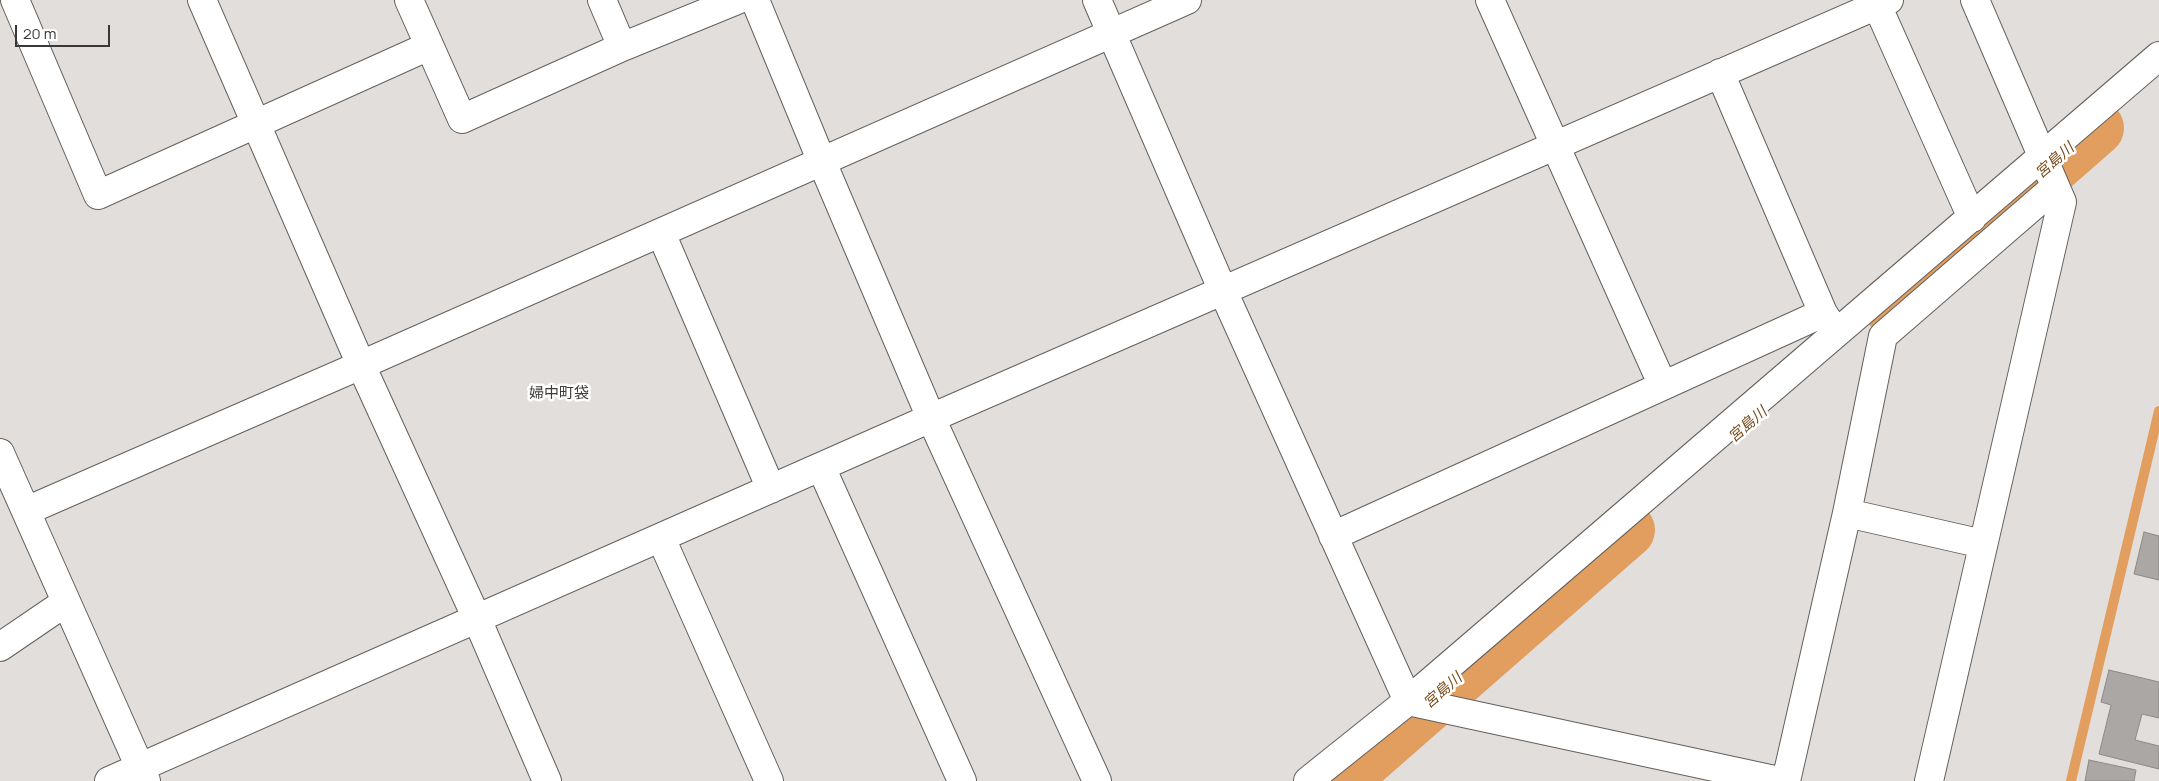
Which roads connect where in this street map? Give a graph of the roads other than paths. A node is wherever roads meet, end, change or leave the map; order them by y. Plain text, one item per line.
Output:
1 (15, 0) edge
2 (202, 0) edge
3 (409, 0) edge
4 (602, 0) edge
5 (737, 0) edge
6 (755, 0) edge
7 (1097, 0) edge
8 (1187, 0) edge
9 (1490, 0) edge
10 (1975, 0) edge
11 (1883, 3) edge
12 (1111, 34) junction
13 (429, 46) junction
14 (622, 47) junction
15 (2159, 56) edge
16 (1720, 73) junction
17 (255, 124) junction
18 (1555, 146) junction
19 (2043, 157) junction
20 (822, 162) junction
21 (2056, 188) junction
22 (1972, 218) junction
23 (662, 233) junction
24 (1223, 291) junction
25 (1830, 323) junction
26 (361, 365) junction
27 (1663, 386) junction
28 (931, 418) junction
29 (0, 453) edge
30 (821, 467) junction
31 (771, 489) junction
32 (26, 511) junction
33 (1847, 512) junction
34 (1333, 536) junction
35 (661, 538) junction
36 (1983, 544) junction
37 (66, 602) junction
38 (477, 619) junction
39 (0, 648) edge
40 (1408, 701) junction
41 (143, 774) edge
42 (109, 781) edge
43 (547, 781) edge
44 (769, 781) edge
45 (962, 781) edge
46 (1097, 781) edge
47 (1308, 781) edge
48 (1779, 781) edge
49 (1786, 781) edge
50 (1929, 781) edge

1 - 17 street
2 - 17 street
3 - 13 street
4 - 14 street
5 - 14 street
6 - 20 street
7 - 12 street
8 - 12 street
9 - 18 street
10 - 19 street
11 - 16 street
11 - 22 street
12 - 20 street
12 - 24 street
13 - 14 street
13 - 17 street
15 - 19 street
16 - 18 street
16 - 25 street
17 - 26 street
18 - 24 street
18 - 27 street
19 - 21 street
19 - 22 street
20 - 23 street
20 - 28 street
21 - 33 street
21 - 36 street
22 - 25 street
23 - 26 street
23 - 31 street
24 - 28 street
24 - 34 street
25 - 27 street
25 - 40 street
26 - 32 street
26 - 38 street
27 - 34 street
28 - 30 street
28 - 46 street
29 - 32 street
30 - 31 street
30 - 45 street
31 - 35 street
32 - 37 street
33 - 36 street
33 - 49 street
34 - 40 street
35 - 38 street
35 - 44 street
36 - 50 street
37 - 39 street
37 - 41 street
38 - 41 street
38 - 43 street
40 - 47 street
40 - 48 street
41 - 42 street

